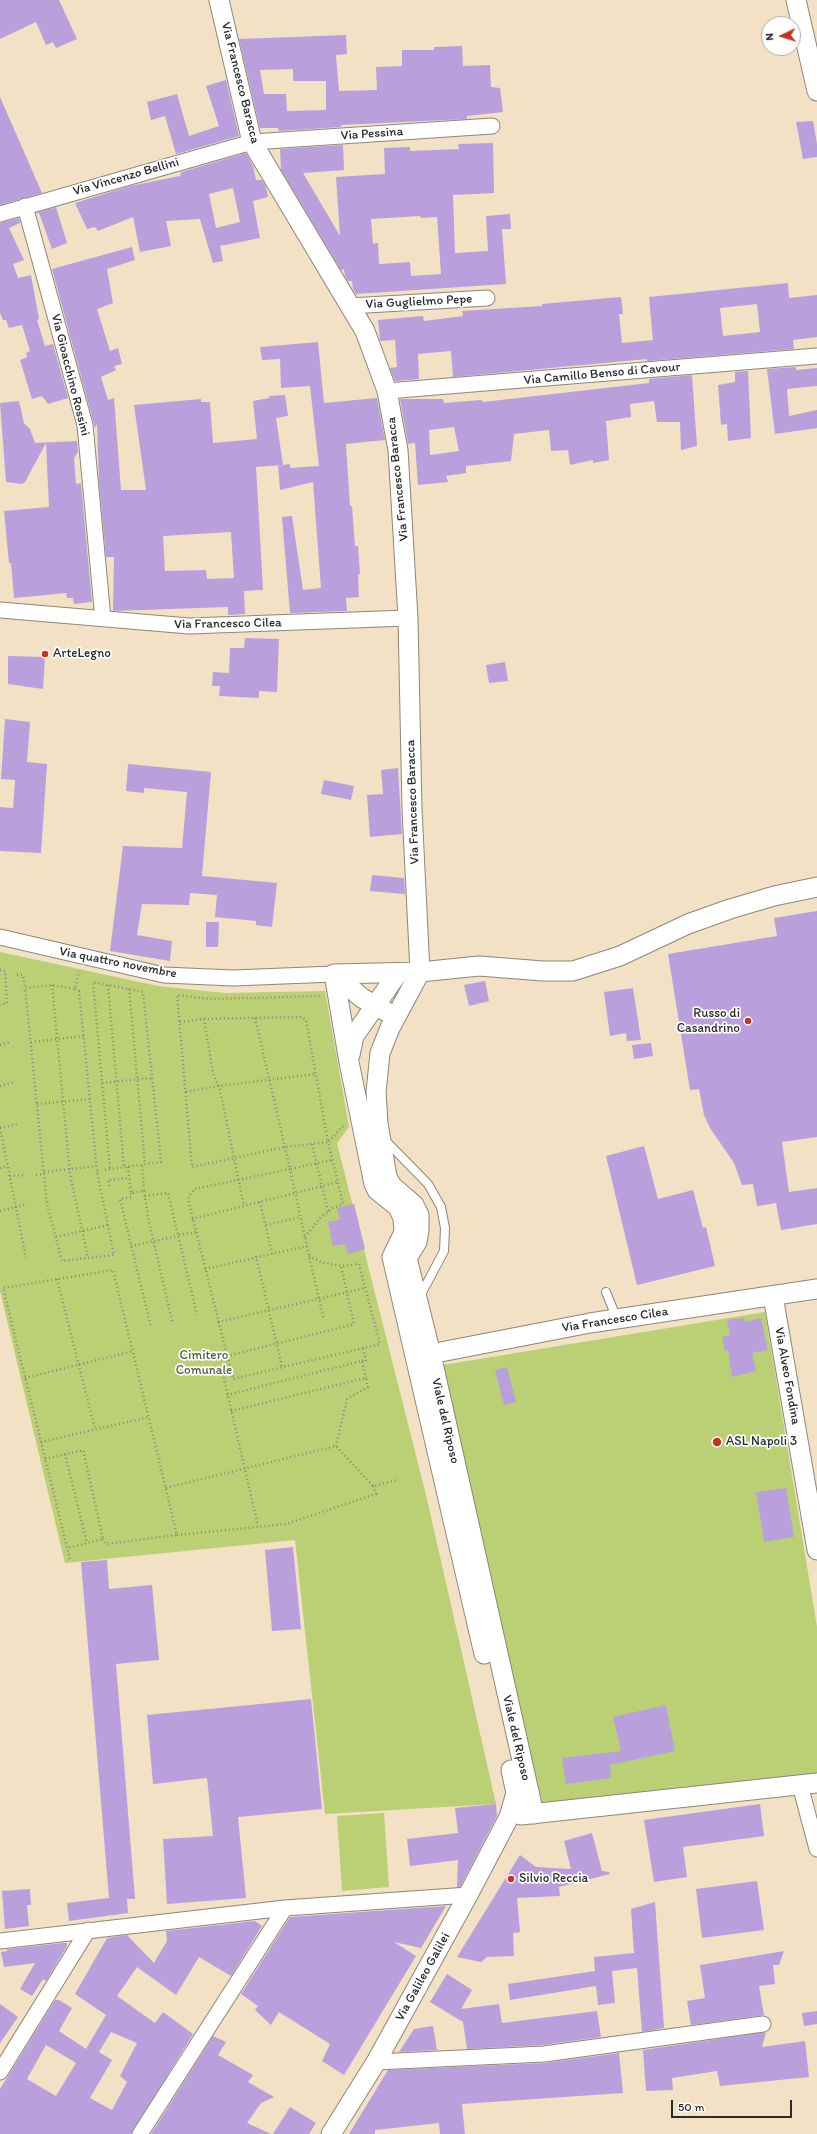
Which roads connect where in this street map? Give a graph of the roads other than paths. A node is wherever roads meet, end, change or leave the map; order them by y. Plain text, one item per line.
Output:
1 (219, 0) edge
2 (796, 0) edge
3 (817, 91) edge
4 (492, 126) dead end
5 (252, 142) junction
6 (25, 206) junction
7 (0, 214) edge
8 (487, 298) dead end
9 (350, 306) junction
10 (817, 356) edge
11 (388, 391) junction
12 (0, 610) edge
13 (408, 618) junction
14 (103, 619) junction
15 (817, 887) edge
16 (0, 938) edge
17 (420, 972) junction
18 (398, 973) junction
19 (334, 974) junction
20 (375, 1006) junction
21 (398, 1014) junction
22 (363, 1023) junction
23 (385, 1040) junction
24 (349, 1062) junction
25 (380, 1135) junction
26 (817, 1290) edge
27 (606, 1292) dead end
28 (773, 1296) junction
29 (418, 1300) junction
30 (618, 1319) junction
31 (423, 1355) junction
32 (817, 1550) edge
33 (808, 1784) edge
34 (534, 1814) junction
35 (510, 1817) junction
36 (817, 1850) edge
37 (468, 1895) junction
38 (284, 1908) junction
39 (88, 1930) junction
40 (0, 1941) edge
41 (763, 2024) dead end
42 (376, 2062) junction
43 (0, 2072) edge
44 (140, 2134) edge
45 (331, 2134) edge

1 - 5 street, Via Francesco Baracca
2 - 3 street
4 - 5 street, Via Pessina
5 - 6 street, Via Vincenzo Bellini
5 - 9 street, Via Francesco Baracca
6 - 7 street, Via Vincenzo Bellini
6 - 14 street, Via Gioacchino Rossini
8 - 9 street, Via Guglielmo Pepe
9 - 11 street, Via Francesco Baracca
10 - 11 street, Via Camillo Benso di Cavour
11 - 13 street, Via Francesco Baracca
12 - 14 street, Via Francesco Cilea
13 - 14 street, Via Francesco Cilea
13 - 17 street, Via Francesco Baracca
15 - 17 street
16 - 19 street, Via quattro novembre
17 - 18 street
17 - 21 street, Viale del Riposo
18 - 19 street
18 - 20 street, Viale del Riposo
19 - 20 street
19 - 24 street, Viale del Riposo
20 - 21 street
20 - 22 street, Viale del Riposo
21 - 23 street, Viale del Riposo
22 - 23 street, Viale del Riposo
22 - 24 street, Viale del Riposo
23 - 25 street, Viale del Riposo
24 - 31 street, Viale del Riposo
25 - 29 street, Viale del Riposo
25 - 29 lane
26 - 28 street, Via Francesco Cilea
27 - 30 lane
28 - 30 street, Via Francesco Cilea
28 - 32 street, Via Alveo Fondina
29 - 31 street, Viale del Riposo
30 - 31 street, Via Francesco Cilea
31 - 34 street, Viale del Riposo
31 - 35 street, Viale del Riposo
33 - 34 street
33 - 36 street
34 - 35 street
35 - 37 street, Via Galileo Galilei
37 - 38 street
37 - 42 street, Via Galileo Galilei
38 - 39 street
38 - 44 street
39 - 40 street
39 - 43 street
41 - 42 street
42 - 45 street, Via Galileo Galilei

